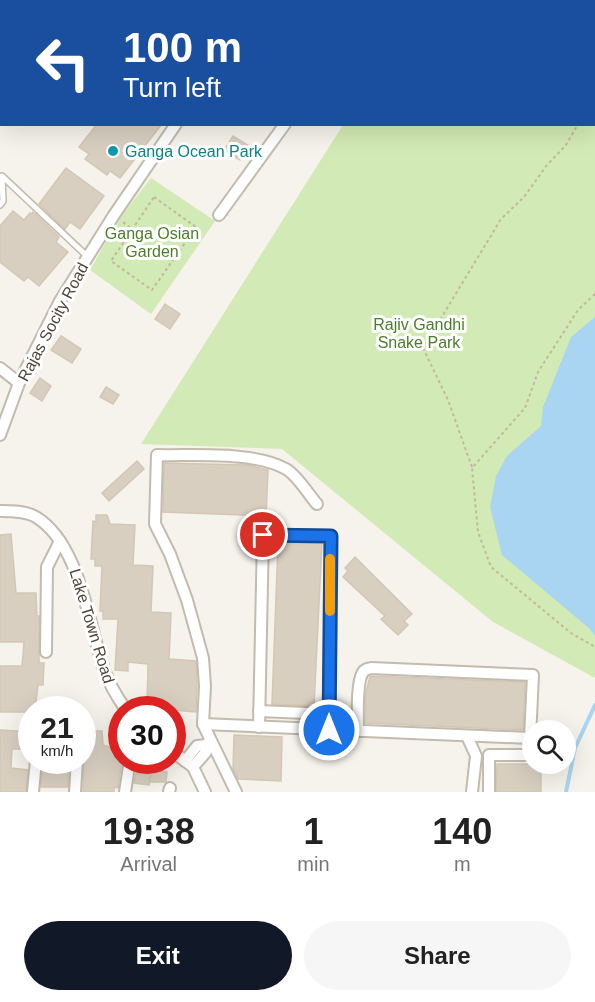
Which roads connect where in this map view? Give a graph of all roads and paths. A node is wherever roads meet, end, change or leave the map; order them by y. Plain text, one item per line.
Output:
1 (175, 126) edge
2 (284, 126) edge
3 (577, 126) edge
4 (0, 205) edge
5 (219, 215) dead end
6 (88, 257) junction
7 (152, 290) joint
8 (595, 294) edge
9 (0, 368) edge
10 (19, 383) junction
11 (0, 435) edge
12 (472, 468) junction
13 (317, 504) dead end
14 (0, 511) edge
15 (60, 541) junction
16 (595, 647) edge
17 (46, 652) dead end
18 (116, 696) edge
19 (259, 711) junction
20 (329, 714) junction
21 (203, 724) junction
22 (259, 727) junction
23 (329, 730) junction
24 (358, 731) junction
25 (467, 736) junction
26 (208, 743) junction
27 (522, 755) edge
28 (186, 762) edge
29 (189, 764) junction
30 (35, 774) edge
31 (76, 774) edge
32 (128, 774) edge
33 (33, 792) edge
34 (75, 792) edge
35 (125, 792) edge
36 (205, 792) edge
37 (237, 792) edge
38 (472, 792) edge
39 (489, 792) edge

1 - 6 street, Rajas Socity Road
2 - 5 street
3 - 12 path
4 - 6 lane
6 - 10 street, Rajas Socity Road
7 - 7 path
8 - 12 path
9 - 10 street
10 - 11 street, Rajas Socity Road
12 - 16 path
13 - 21 street
14 - 15 street, Lake Town Road
15 - 17 street
15 - 18 street, Lake Town Road
19 - 20 street
19 - 20 street
19 - 22 street
20 - 23 street
21 - 22 street
21 - 26 street
22 - 23 street
23 - 24 street
24 - 25 street
24 - 25 street
25 - 38 street
26 - 29 street
26 - 37 street
27 - 39 street
28 - 29 street
29 - 36 street
30 - 33 street
31 - 34 street
32 - 35 street

